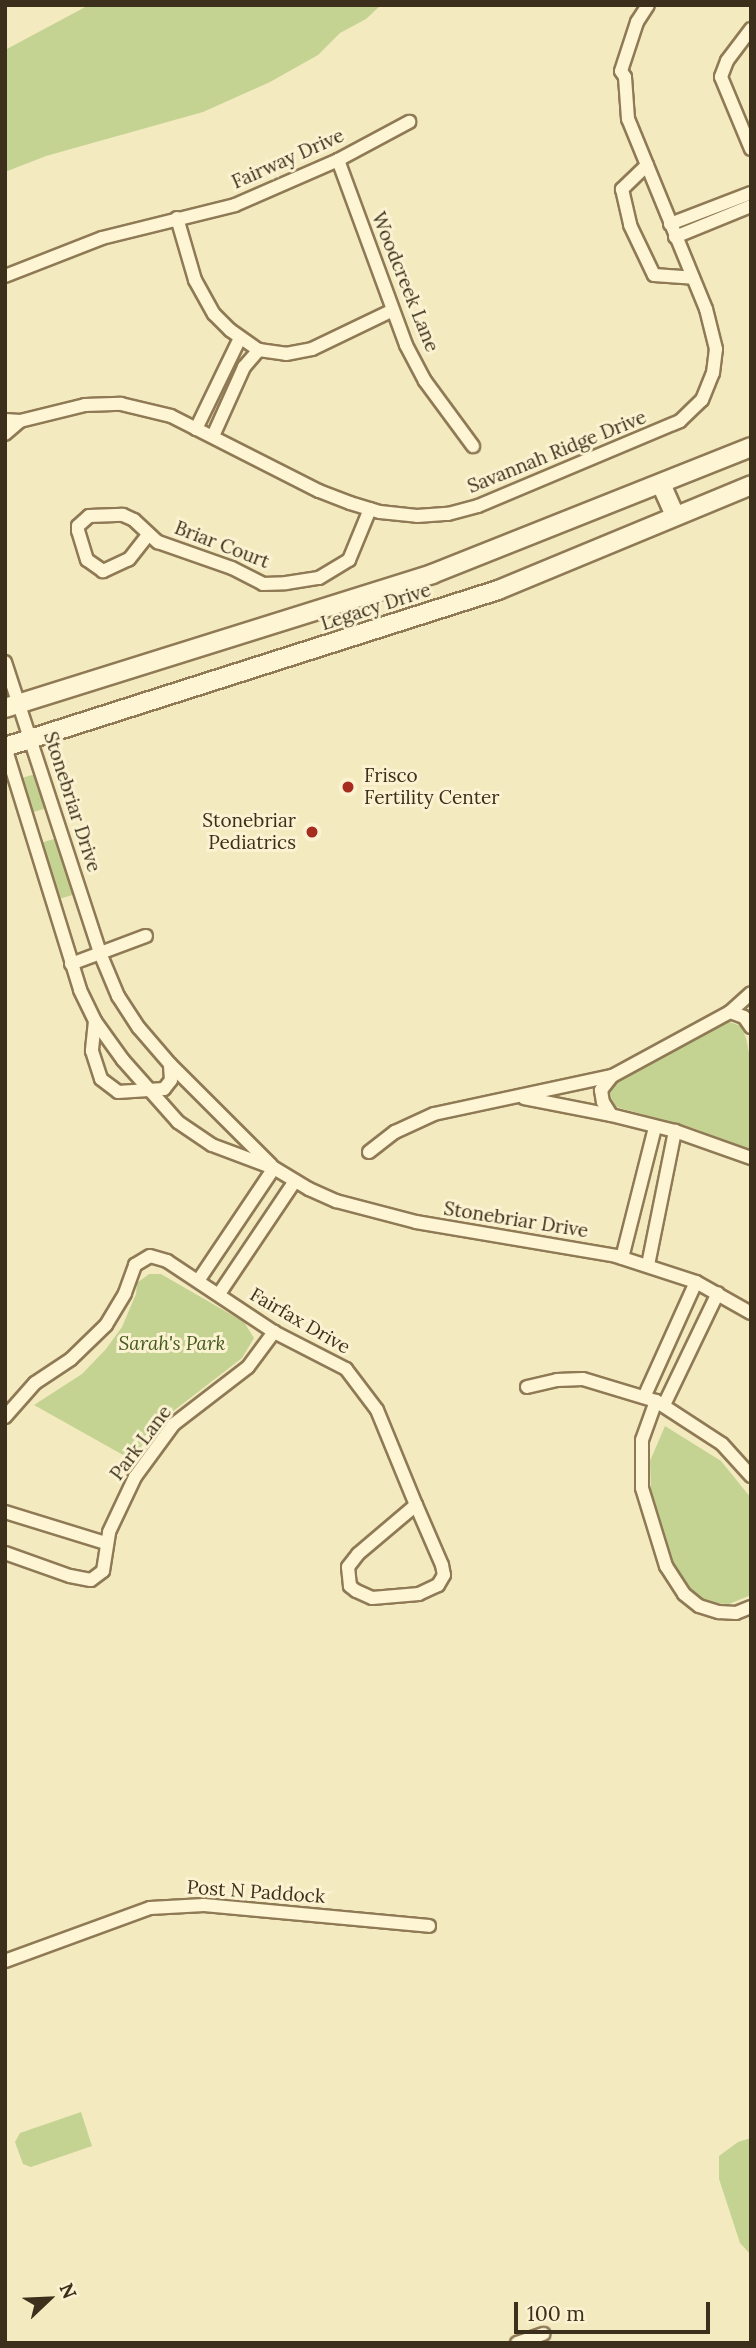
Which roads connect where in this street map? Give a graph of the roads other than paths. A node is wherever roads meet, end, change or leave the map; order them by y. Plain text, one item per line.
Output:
1 (648, 5) edge
2 (751, 29) edge
3 (409, 122) dead end
4 (751, 149) edge
5 (338, 160) junction
6 (647, 165) junction
7 (751, 193) edge
8 (751, 206) edge
9 (177, 218) junction
10 (670, 224) junction
11 (675, 237) junction
12 (5, 276) edge
13 (693, 278) junction
14 (391, 311) junction
15 (240, 338) junction
16 (259, 350) junction
17 (5, 420) edge
18 (20, 421) junction
19 (196, 429) junction
20 (5, 434) edge
21 (213, 436) junction
22 (473, 446) dead end
23 (751, 447) edge
24 (661, 484) junction
25 (751, 485) edge
26 (370, 509) junction
27 (675, 515) junction
28 (148, 535) junction
29 (5, 662) edge
30 (12, 706) edge
31 (32, 738) junction
32 (5, 747) edge
33 (146, 936) dead end
34 (100, 953) junction
35 (71, 964) junction
36 (751, 993) edge
37 (730, 1012) junction
38 (94, 1021) junction
39 (751, 1027) edge
40 (170, 1064) junction
41 (612, 1076) junction
42 (150, 1092) junction
43 (520, 1098) junction
44 (611, 1115) junction
45 (655, 1128) junction
46 (675, 1131) junction
47 (369, 1152) dead end
48 (751, 1158) edge
49 (274, 1168) junction
50 (295, 1181) junction
51 (622, 1258) junction
52 (648, 1265) junction
53 (198, 1280) junction
54 (696, 1282) junction
55 (718, 1293) junction
56 (219, 1294) junction
57 (751, 1312) edge
58 (274, 1332) junction
59 (527, 1387) dead end
60 (655, 1401) junction
61 (5, 1417) edge
62 (751, 1476) edge
63 (416, 1505) junction
64 (5, 1512) edge
65 (106, 1543) junction
66 (5, 1553) edge
67 (751, 1607) edge
68 (429, 1926) dead end
69 (5, 1961) edge
70 (543, 2334) dead end
71 (517, 2343) edge

1 - 6 street, Savannah Ridge Drive
2 - 4 street
3 - 5 street, Fairway Drive
5 - 9 street, Fairway Drive
5 - 14 street, Woodcreek Lane
6 - 10 street, Savannah Ridge Drive
6 - 13 street
7 - 10 street
8 - 11 street
9 - 12 street, Fairway Drive
9 - 15 street
10 - 11 street, Savannah Ridge Drive
11 - 13 street, Savannah Ridge Drive
13 - 26 street, Savannah Ridge Drive
14 - 16 street
14 - 22 street, Woodcreek Lane
15 - 16 street
15 - 19 street
16 - 21 street
17 - 18 street, Savannah Ridge Drive
18 - 19 street, Savannah Ridge Drive
18 - 20 street, Savannah Ridge Drive
19 - 21 street, Savannah Ridge Drive
21 - 26 street, Savannah Ridge Drive
23 - 24 main road, Legacy Drive
24 - 27 main road
24 - 30 main road, Legacy Drive
25 - 27 main road, Legacy Drive
26 - 28 street, Briar Court
27 - 31 main road, Legacy Drive
28 - 28 street, Briar Court
29 - 30 street, Stonebriar Drive
30 - 31 street, Stonebriar Drive
31 - 32 main road, Legacy Drive
31 - 34 street, Stonebriar Drive
32 - 35 street, Stonebriar Drive
33 - 34 street
34 - 35 street
34 - 40 street, Stonebriar Drive
35 - 38 street, Stonebriar Drive
36 - 37 street
37 - 39 street
37 - 41 street
38 - 42 street, Stonebriar Drive
38 - 42 street, Stonebriar Drive
40 - 42 street
40 - 49 street, Stonebriar Drive
41 - 43 street
41 - 44 street
42 - 49 street, Stonebriar Drive
43 - 44 street
43 - 47 street
44 - 45 street
45 - 46 street
45 - 51 street
46 - 48 street
46 - 52 street
49 - 50 street, Stonebriar Drive
49 - 53 street
50 - 51 street, Stonebriar Drive
50 - 56 street
51 - 52 street, Stonebriar Drive
52 - 54 street, Stonebriar Drive
53 - 56 street, Fairfax Drive
53 - 61 street, Fairfax Drive
54 - 55 street, Stonebriar Drive
54 - 60 street
55 - 57 street, Stonebriar Drive
55 - 60 street
56 - 58 street, Fairfax Drive
58 - 63 street, Fairfax Drive
58 - 65 street, Park Lane
59 - 60 street
60 - 62 street
60 - 67 street
63 - 63 street, Fairfax Drive
64 - 65 street
65 - 66 street, Park Lane
68 - 69 street, Post N Paddock
70 - 71 street

